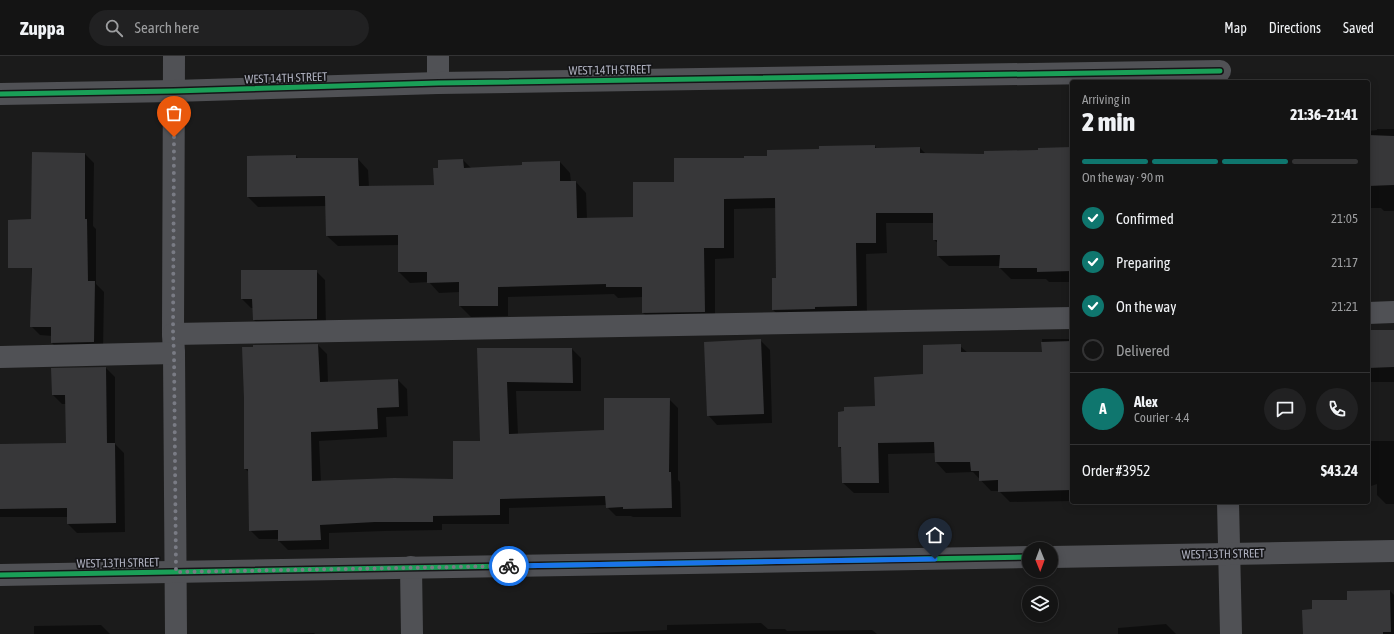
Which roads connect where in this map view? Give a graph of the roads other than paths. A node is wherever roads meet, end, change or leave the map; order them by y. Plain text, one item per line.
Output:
1 (174, 56) edge
2 (438, 56) edge
3 (1220, 70) edge
4 (438, 83) junction
5 (174, 91) junction
6 (0, 94) edge
7 (1394, 312) edge
8 (1370, 313) edge
9 (1070, 318) edge
10 (174, 344) junction
11 (0, 357) edge
12 (1228, 504) edge
13 (1394, 551) edge
14 (1229, 554) junction
15 (1022, 557) edge
16 (1058, 557) edge
17 (411, 567) junction
18 (176, 572) junction
19 (0, 574) edge
20 (176, 634) edge
21 (412, 634) edge
22 (1231, 634) edge

1 - 5 street
2 - 4 street
3 - 4 street, WEST 14TH STREET
4 - 5 street, WEST 14TH STREET
5 - 6 street, WEST 14TH STREET
5 - 10 street
7 - 8 street
9 - 10 street
10 - 11 street
10 - 18 street
12 - 14 street
13 - 14 street, WEST 13TH STREET
14 - 16 street, WEST 13TH STREET
14 - 22 street
15 - 17 street, WEST 13TH STREET
17 - 18 street, WEST 13TH STREET
17 - 21 street
18 - 19 street, WEST 13TH STREET
18 - 20 street

